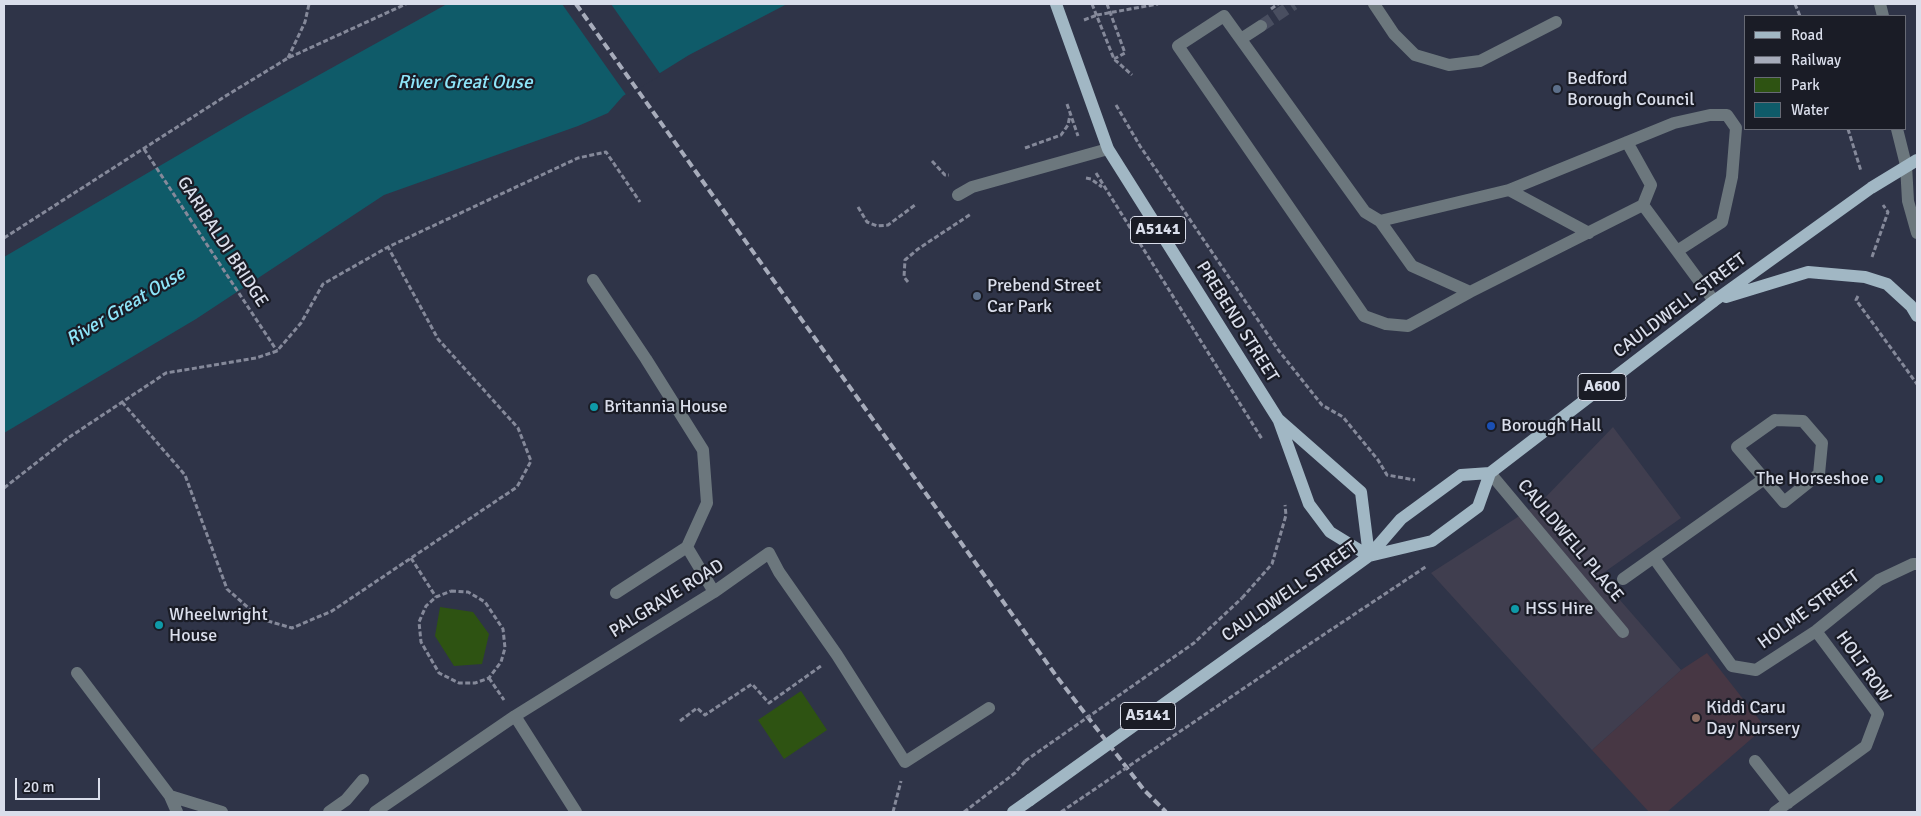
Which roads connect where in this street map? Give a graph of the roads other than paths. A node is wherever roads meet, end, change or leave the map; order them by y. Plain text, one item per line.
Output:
1 (1056, 4) edge
2 (1374, 4) edge
3 (1556, 22) dead end
4 (1261, 26) tunnel mouth
5 (1241, 39) junction
6 (1897, 130) edge
7 (1627, 142) junction
8 (1108, 149) junction
9 (1912, 163) edge
10 (1509, 190) junction
11 (958, 195) dead end
12 (1643, 205) junction
13 (1380, 221) junction
14 (1589, 233) junction
15 (1917, 233) edge
16 (1677, 251) junction
17 (593, 280) dead end
18 (1470, 292) junction
19 (1714, 301) junction
20 (1917, 316) edge
21 (1278, 419) junction
22 (1490, 473) junction
23 (1764, 479) junction
24 (687, 547) junction
25 (1369, 556) junction
26 (1654, 558) junction
27 (1917, 564) edge
28 (1624, 579) dead end
29 (714, 592) junction
30 (616, 593) dead end
31 (1816, 631) junction
32 (1623, 632) dead end
33 (77, 673) dead end
34 (989, 708) dead end
35 (515, 716) junction
36 (1755, 761) dead end
37 (363, 780) dead end
38 (170, 796) junction
39 (1788, 803) junction
40 (177, 812) edge
41 (222, 812) edge
42 (329, 812) edge
43 (375, 812) edge
44 (576, 812) edge
45 (1013, 812) edge
46 (1775, 812) edge

1 - 8 main road, PREBEND STREET / A5141
2 - 3 street
4 - 5 street
5 - 13 street
5 - 18 street
6 - 9 street
7 - 10 street
7 - 12 street
7 - 16 street
8 - 11 street
8 - 21 main road, PREBEND STREET / A5141
9 - 15 street
9 - 19 main road, CAULDWELL STREET / A600
10 - 13 street
10 - 14 street
12 - 14 street
12 - 16 street
13 - 18 street
14 - 18 street
16 - 19 street
17 - 24 street
19 - 20 main road, A600
19 - 22 main road, CAULDWELL STREET / A600
21 - 25 main road
21 - 25 main road, PREBEND STREET / A5141
22 - 25 main road
22 - 25 main road, CAULDWELL STREET
22 - 32 street, CAULDWELL PLACE
23 - 23 street
23 - 26 street
24 - 29 street
24 - 30 street
25 - 45 main road, CAULDWELL STREET / A5141, bridge
26 - 28 street
26 - 31 street, HOLME STREET
27 - 31 street, HOLME STREET
29 - 34 street, PALGRAVE ROAD
29 - 35 street, PALGRAVE ROAD
31 - 39 street, HOLT ROW
33 - 38 street
35 - 43 street, PALGRAVE ROAD
35 - 44 street
36 - 39 street
37 - 42 street
38 - 40 street
38 - 41 street
39 - 46 street, HOLT ROW

